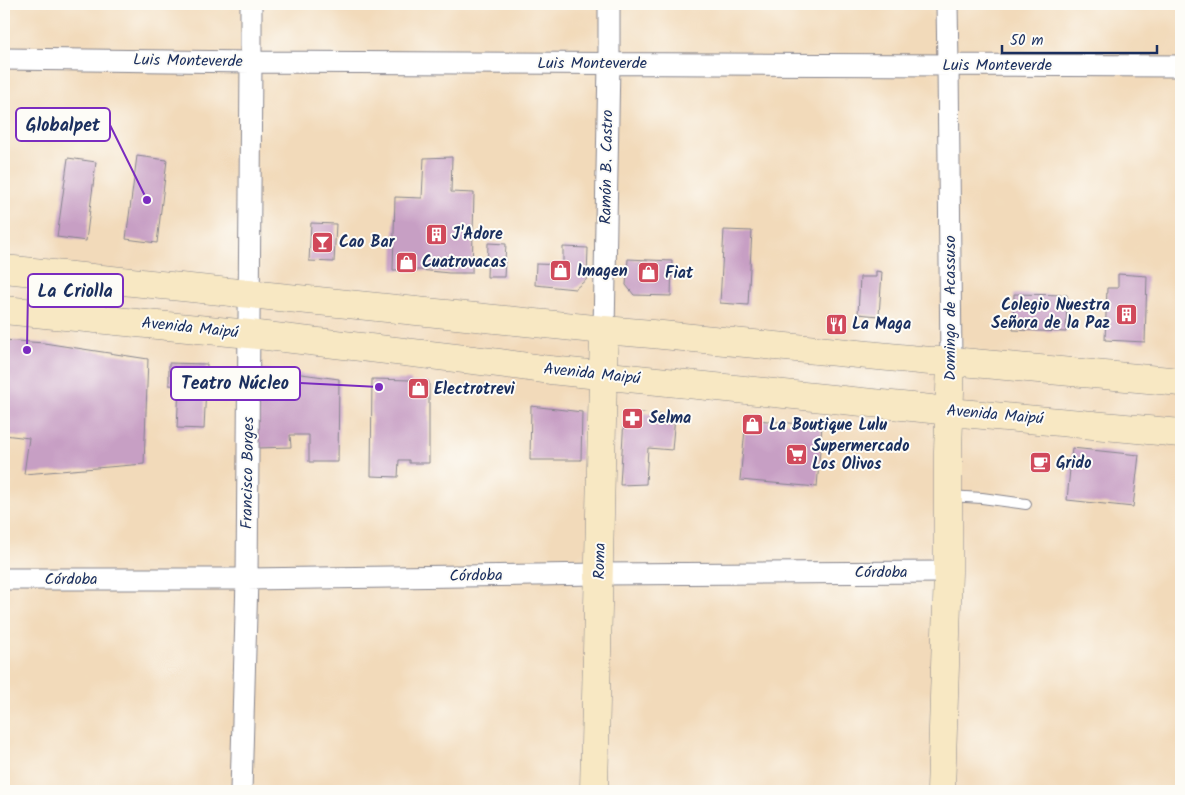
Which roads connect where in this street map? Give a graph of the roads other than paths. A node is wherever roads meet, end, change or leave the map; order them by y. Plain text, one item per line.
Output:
1 (251, 4) edge
2 (609, 4) edge
3 (947, 4) edge
4 (4, 59) edge
5 (252, 62) junction
6 (609, 63) junction
7 (948, 65) junction
8 (1181, 66) edge
9 (4, 269) edge
10 (250, 294) junction
11 (4, 310) edge
12 (604, 330) junction
13 (249, 334) junction
14 (951, 361) junction
15 (603, 376) junction
16 (1181, 382) edge
17 (950, 412) junction
18 (1181, 433) edge
19 (948, 496) junction
20 (1026, 504) dead end
21 (948, 572) junction
22 (599, 574) junction
23 (4, 579) edge
24 (247, 579) junction
25 (241, 791) edge
26 (594, 791) edge
27 (941, 791) edge

1 - 5 street, Francisco Borges
2 - 6 street, Ramón B. Castro
3 - 7 street, Domingo de Acassuso
4 - 5 street, Luis Monteverde
5 - 6 street, Luis Monteverde
5 - 10 street, Francisco Borges
6 - 7 street, Luis Monteverde
6 - 12 street, Ramón B. Castro
7 - 8 street, Luis Monteverde
7 - 14 street, Domingo de Acassuso
9 - 10 main road
10 - 12 main road
10 - 13 street, Francisco Borges
11 - 13 main road, Avenida Maipú
12 - 14 main road
12 - 15 main road, Roma
13 - 15 main road, Avenida Maipú
13 - 24 street, Francisco Borges
14 - 16 main road
14 - 17 main road, Domingo de Acassuso
15 - 17 main road, Avenida Maipú
15 - 22 main road, Roma
17 - 18 main road, Avenida Maipú
17 - 19 main road, Domingo de Acassuso
19 - 20 lane
19 - 21 main road, Domingo de Acassuso
21 - 22 street, Córdoba
21 - 27 main road, Domingo de Acassuso
22 - 24 street, Córdoba
22 - 26 main road, Roma
23 - 24 street, Córdoba
24 - 25 street, Francisco Borges

